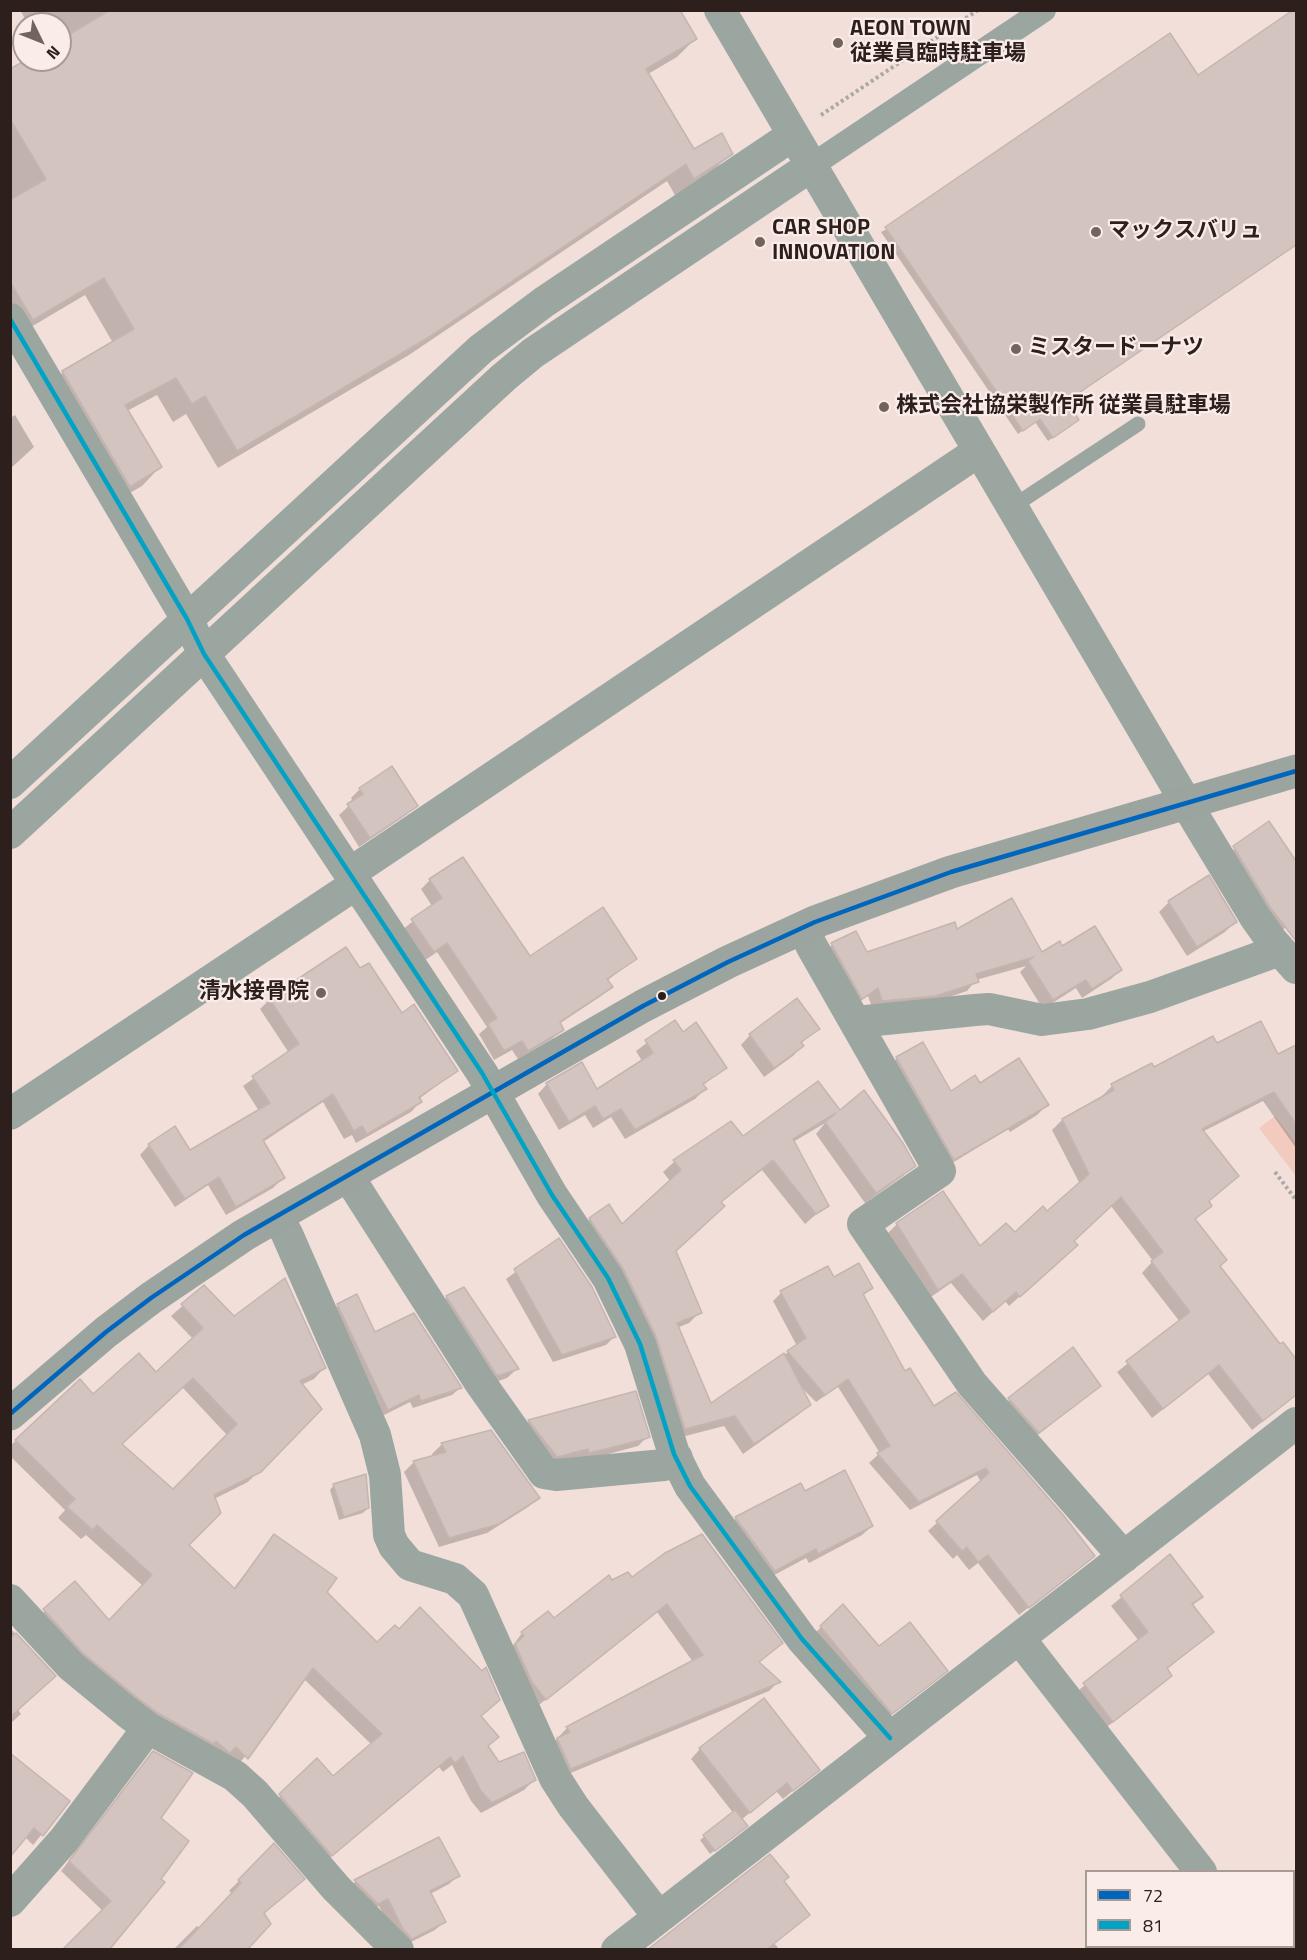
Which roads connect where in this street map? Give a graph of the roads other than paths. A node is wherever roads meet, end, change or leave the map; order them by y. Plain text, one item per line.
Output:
1 (720, 10) edge
2 (1044, 10) edge
3 (793, 135) junction
4 (812, 166) junction
5 (10, 319) edge
6 (1138, 424) dead end
7 (979, 451) junction
8 (1012, 507) junction
9 (187, 620) junction
10 (204, 654) junction
11 (1296, 771) edge
12 (10, 783) edge
13 (1187, 803) junction
14 (10, 833) edge
15 (353, 879) junction
16 (804, 927) junction
17 (1291, 952) edge
18 (857, 1026) junction
19 (493, 1093) junction
20 (10, 1114) edge
21 (348, 1176) junction
22 (277, 1216) junction
23 (10, 1414) edge
24 (1296, 1423) edge
25 (676, 1458) junction
26 (1124, 1557) junction
27 (10, 1600) edge
28 (1019, 1638) junction
29 (148, 1728) junction
30 (890, 1738) junction
31 (1198, 1870) edge
32 (10, 1901) edge
33 (659, 1917) junction
34 (398, 1950) edge
35 (617, 1950) edge

1 - 3 street
2 - 4 street
3 - 4 street
3 - 9 street
4 - 7 street
4 - 10 street
5 - 9 street
6 - 8 lane
7 - 8 street
7 - 15 street
8 - 13 street
9 - 10 street
9 - 12 street
10 - 14 street
10 - 15 street
11 - 13 main road
13 - 16 main road
13 - 17 street
15 - 19 street
15 - 20 street
16 - 18 street
16 - 19 main road
17 - 18 street
18 - 26 street
19 - 21 main road
19 - 25 street
21 - 22 main road
21 - 25 street
22 - 23 main road
22 - 33 street
24 - 26 street
25 - 30 street
26 - 28 street
27 - 29 street
28 - 30 street
28 - 31 street
29 - 32 street
29 - 34 street
30 - 33 street
33 - 35 street

